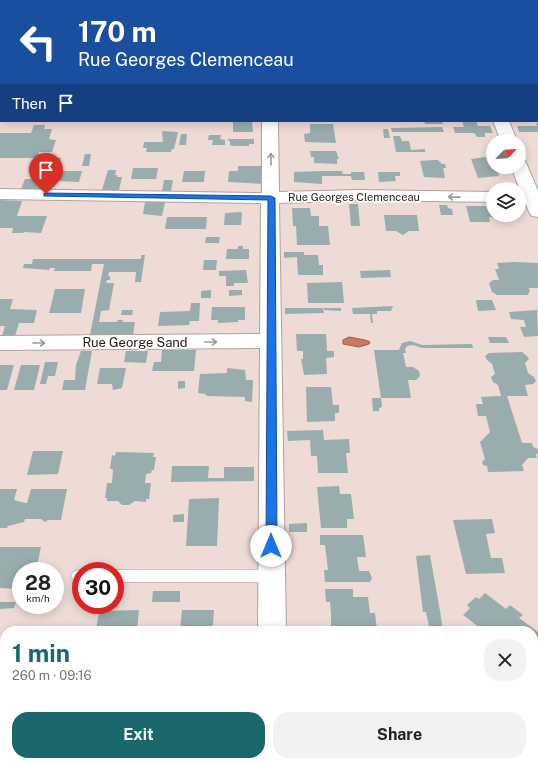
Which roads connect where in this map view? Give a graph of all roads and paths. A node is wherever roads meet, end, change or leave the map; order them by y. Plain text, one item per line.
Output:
1 (270, 122) edge
2 (501, 122) edge
3 (506, 134) edge
4 (522, 174) edge
5 (0, 194) edge
6 (486, 197) edge
7 (271, 198) junction
8 (532, 202) edge
9 (271, 341) junction
10 (0, 344) edge
11 (124, 576) edge
12 (272, 576) junction
13 (272, 626) edge

7 -> 1 street
2 - 3 street
4 - 8 street
5 - 7 street, Rue Georges Clemenceau
6 -> 7 street, Rue Georges Clemenceau
7 - 9 street
10 -> 9 street, Rue George Sand
9 - 12 street
11 - 12 lane
12 - 13 street

